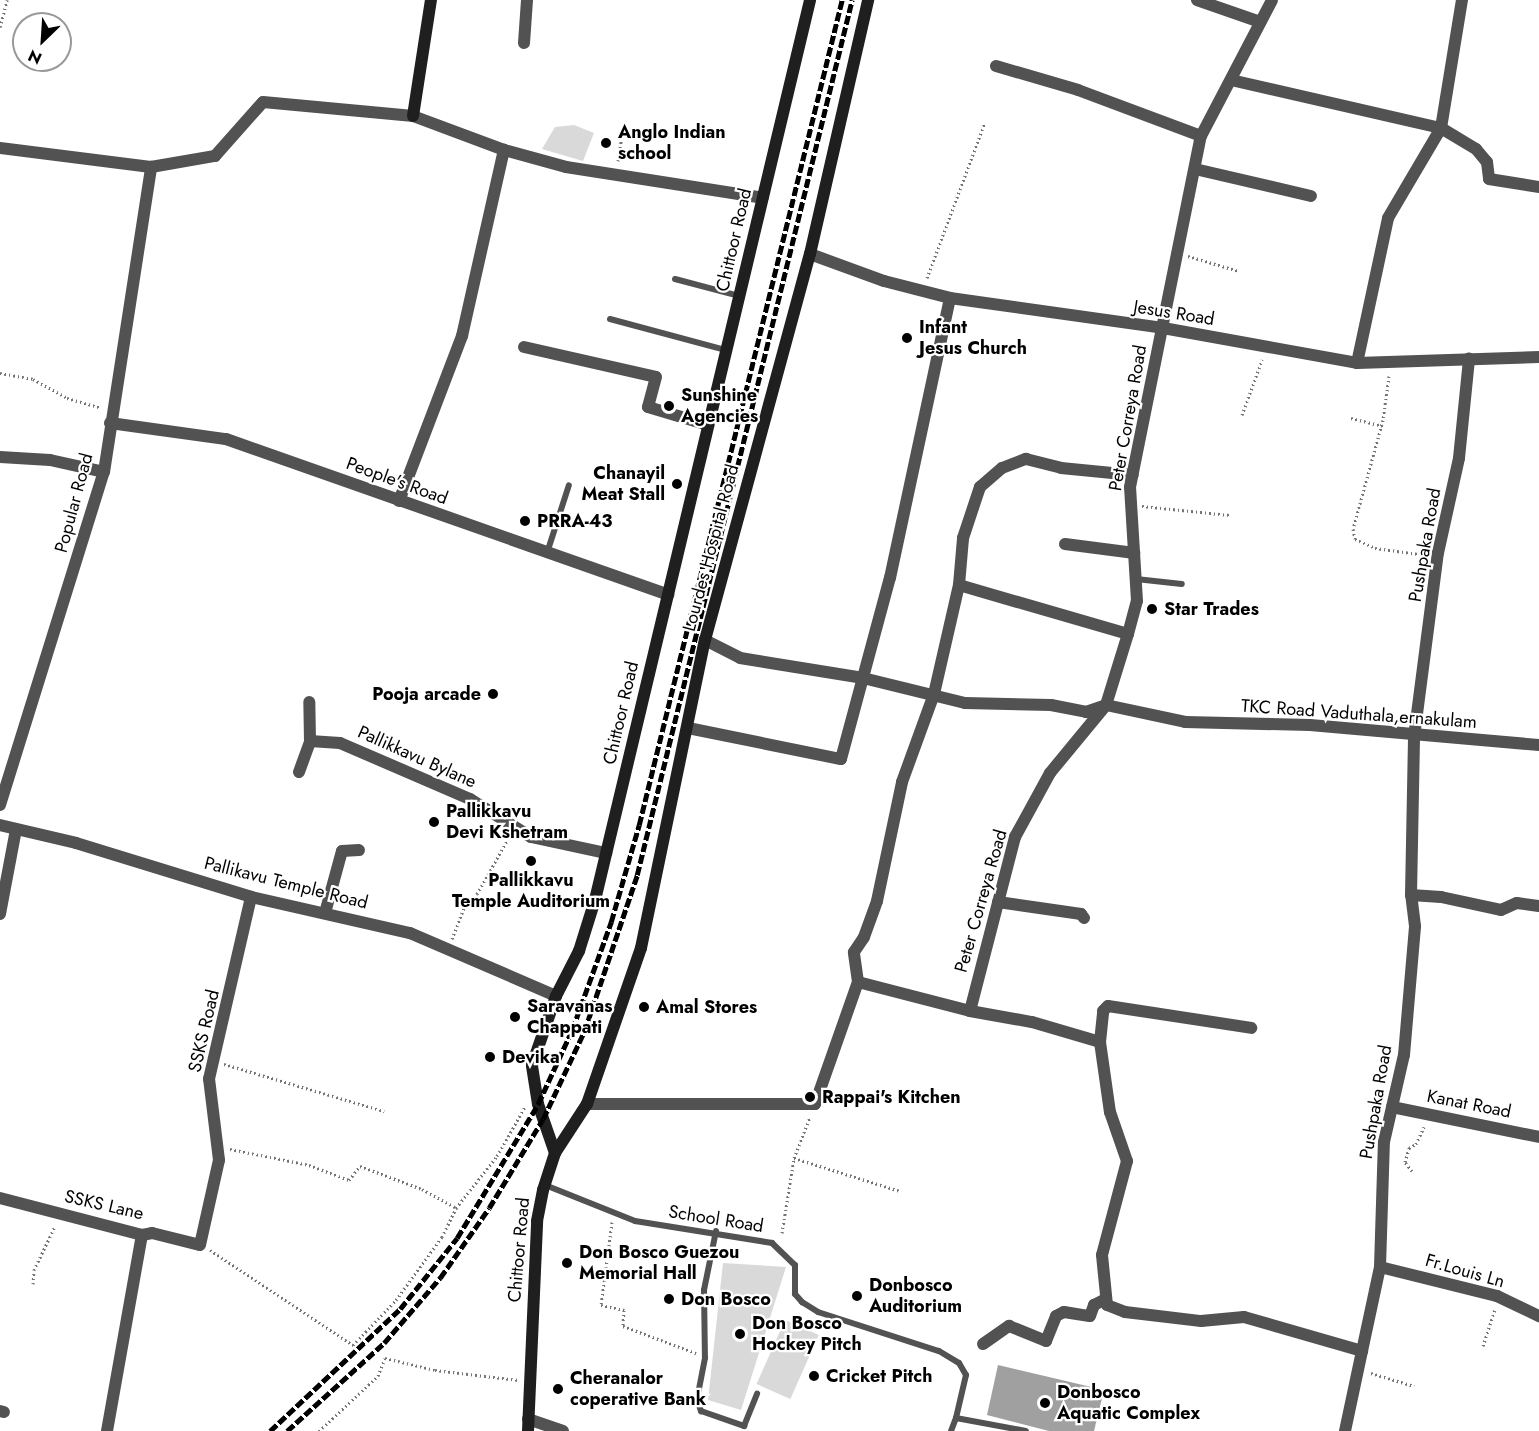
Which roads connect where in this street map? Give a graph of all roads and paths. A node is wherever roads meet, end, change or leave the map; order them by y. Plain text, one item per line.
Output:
1 (8, 0) edge
2 (431, 0) edge
3 (526, 0) edge
4 (810, 0) edge
5 (868, 0) edge
6 (1197, 0) edge
7 (1272, 0) edge
8 (1462, 0) edge
9 (1260, 22) junction
10 (0, 27) edge
11 (524, 43) dead end
12 (996, 66) dead end
13 (1231, 80) junction
14 (413, 116) junction
15 (985, 122) dead end
16 (623, 128) dead end
17 (1441, 128) junction
18 (1201, 136) junction
19 (0, 148) edge
20 (504, 150) junction
21 (151, 167) junction
22 (1195, 169) junction
23 (616, 175) junction
24 (1539, 187) edge
25 (1311, 196) dead end
26 (763, 198) junction
27 (810, 254) junction
28 (1178, 254) junction
29 (1239, 271) dead end
30 (675, 279) dead end
31 (927, 292) junction
32 (739, 296) junction
33 (950, 298) junction
34 (610, 319) dead end
35 (1162, 328) junction
36 (524, 347) dead end
37 (1267, 347) junction
38 (726, 350) junction
39 (1539, 357) edge
40 (1469, 360) junction
41 (1388, 362) junction
42 (1357, 363) junction
43 (0, 373) edge
44 (1242, 416) dead end
45 (111, 417) junction
46 (1351, 418) dead end
47 (708, 425) junction
48 (1382, 426) junction
49 (0, 457) edge
50 (104, 472) junction
51 (1133, 475) junction
52 (569, 485) dead end
53 (399, 501) junction
54 (1132, 504) junction
55 (1230, 515) dead end
56 (1065, 544) dead end
57 (547, 553) junction
58 (1134, 553) junction
59 (1438, 556) junction
60 (1136, 579) junction
61 (1182, 584) dead end
62 (959, 585) junction
63 (668, 595) junction
64 (1128, 634) junction
65 (705, 640) junction
66 (863, 678) junction
67 (934, 694) junction
68 (309, 702) dead end
69 (1106, 705) junction
70 (688, 728) junction
71 (1414, 736) junction
72 (310, 741) junction
73 (1539, 745) edge
74 (298, 772) dead end
75 (0, 805) edge
76 (0, 825) edge
77 (514, 826) junction
78 (16, 829) junction
79 (359, 850) dead end
80 (606, 853) junction
81 (1411, 895) junction
82 (251, 897) junction
83 (998, 902) junction
84 (1539, 906) edge
85 (325, 913) junction
86 (0, 914) edge
87 (1084, 918) dead end
88 (450, 950) junction
89 (858, 982) junction
90 (556, 996) junction
91 (970, 1011) junction
92 (1251, 1028) dead end
93 (1100, 1042) junction
94 (214, 1061) junction
95 (536, 1093) junction
96 (587, 1104) junction
97 (815, 1104) junction
98 (1392, 1107) junction
99 (384, 1111) dead end
100 (1428, 1114) junction
101 (1539, 1137) edge
102 (218, 1148) junction
103 (555, 1153) junction
104 (794, 1158) junction
105 (1412, 1171) dead end
106 (544, 1185) junction
107 (900, 1191) dead end
108 (0, 1198) edge
109 (456, 1208) junction
110 (54, 1212) junction
111 (613, 1215) junction
112 (716, 1231) junction
113 (782, 1233) dead end
114 (142, 1235) junction
115 (200, 1245) junction
116 (1380, 1267) junction
117 (33, 1284) dead end
118 (1497, 1296) junction
119 (1106, 1299) junction
120 (1539, 1316) edge
121 (983, 1344) dead end
122 (1482, 1346) dead end
123 (1362, 1350) junction
124 (705, 1358) junction
125 (1358, 1369) junction
126 (529, 1382) junction
127 (1414, 1386) dead end
128 (757, 1393) dead end
129 (956, 1418) junction
130 (528, 1425) edge
131 (107, 1431) edge
132 (319, 1431) edge
133 (563, 1431) edge
134 (951, 1431) edge
135 (1026, 1431) edge
136 (1345, 1431) edge

1 - 10 path
2 - 14 main road
3 - 11 street
4 - 26 main road, Chittoor Road
5 - 27 main road, Lourdes Hospital Road
6 - 9 street
7 - 9 street, Peter Correya Road
8 - 17 street
9 - 13 street, Peter Correya Road
12 - 18 street
13 - 17 street
13 - 18 street, Peter Correya Road
14 - 20 street
14 - 21 street
15 - 31 path
16 - 23 path
17 - 24 street
17 - 42 street
18 - 22 street, Peter Correya Road
19 - 21 street
20 - 23 street
20 - 53 street
21 - 45 street, Popular Road
22 - 25 street
22 - 28 street, Peter Correya Road
23 - 26 street
26 - 32 main road, Chittoor Road
27 - 31 street, Jesus Road
27 - 65 main road, Lourdes Hospital Road
28 - 29 path
28 - 35 street, Peter Correya Road
30 - 32 lane
31 - 33 street, Jesus Road
32 - 38 main road, Chittoor Road
33 - 35 street, Jesus Road
33 - 66 street
34 - 38 lane
35 - 37 street, Jesus Road
35 - 51 street, Peter Correya Road
36 - 47 street
37 - 42 street, Jesus Road
37 - 44 path
38 - 47 main road, Chittoor Road
39 - 40 street, Jesus Road
40 - 41 street, Jesus Road
40 - 59 street, Pushpaka Road
41 - 42 street, Jesus Road
41 - 48 path
43 - 45 path
45 - 50 street, Popular Road
45 - 53 street, People's Road
46 - 48 path
47 - 63 main road, Chittoor Road
48 - 59 path
49 - 50 street
50 - 75 street, Popular Road
51 - 54 street, Peter Correya Road
51 - 62 street
52 - 57 lane
53 - 57 street, People's Road
54 - 55 path
54 - 58 street, Peter Correya Road
56 - 58 street
57 - 63 street, People's Road
58 - 60 street, Peter Correya Road
59 - 71 street, Pushpaka Road
60 - 61 lane
60 - 64 street, Peter Correya Road
62 - 64 street
62 - 67 street
63 - 80 main road, Chittoor Road
64 - 69 street, Peter Correya Road
65 - 66 street
65 - 70 main road, Lourdes Hospital Road
66 - 67 street
66 - 70 street
67 - 69 street
67 - 89 street
68 - 72 street
69 - 71 street, TKC Road Vaduthala,ernakulam
69 - 83 street, Peter Correya Road
70 - 96 main road, Lourdes Hospital Road
71 - 73 street, TKC Road Vaduthala,ernakulam
71 - 81 street, Pushpaka Road
72 - 74 street
72 - 77 street, Pallikkavu Bylane
76 - 78 street, Pallikavu Temple Road
77 - 80 street, Pallikkavu Bylane
77 - 88 path
78 - 82 street, Pallikavu Temple Road
78 - 86 street
79 - 85 street
80 - 90 main road, Chittoor Road
81 - 84 street
81 - 98 street, Pushpaka Road
82 - 85 street, Pallikavu Temple Road
82 - 94 street, SSKS Road
83 - 87 street
83 - 91 street, Peter Correya Road
85 - 88 street, Pallikavu Temple Road
88 - 90 street, Pallikavu Temple Road
89 - 91 street
89 - 97 street
90 - 95 main road, Chittoor Road
91 - 93 street
92 - 93 street
93 - 119 street
94 - 99 path
94 - 102 street, SSKS Road
95 - 103 main road, Chittoor Road
95 - 109 path
96 - 97 street
96 - 103 main road
97 - 104 path
98 - 100 street, Kanat Road
98 - 116 street, Pushpaka Road
100 - 101 street, Kanat Road
100 - 105 path
102 - 109 path
102 - 115 street, SSKS Road
103 - 106 main road, Chittoor Road
104 - 107 path
104 - 113 path
106 - 111 lane, School Road
106 - 126 main road, Chittoor Road
108 - 110 street, SSKS Lane
109 - 115 path
110 - 114 street, SSKS Lane
110 - 117 path
111 - 112 lane, School Road
111 - 124 path
112 - 124 lane
112 - 129 lane, School Road
114 - 115 street, SSKS Lane
114 - 131 street
116 - 118 street, Fr.Louis Ln
116 - 123 street, Pushpaka Road
118 - 120 street, Fr.Louis Ln
118 - 122 path
119 - 121 street
119 - 123 street
123 - 125 street, Pushpaka Road
124 - 128 lane
125 - 127 path
125 - 136 street, Pushpaka Road
126 - 130 main road, Chittoor Road
126 - 132 path
129 - 134 lane
129 - 135 lane
130 - 133 street

